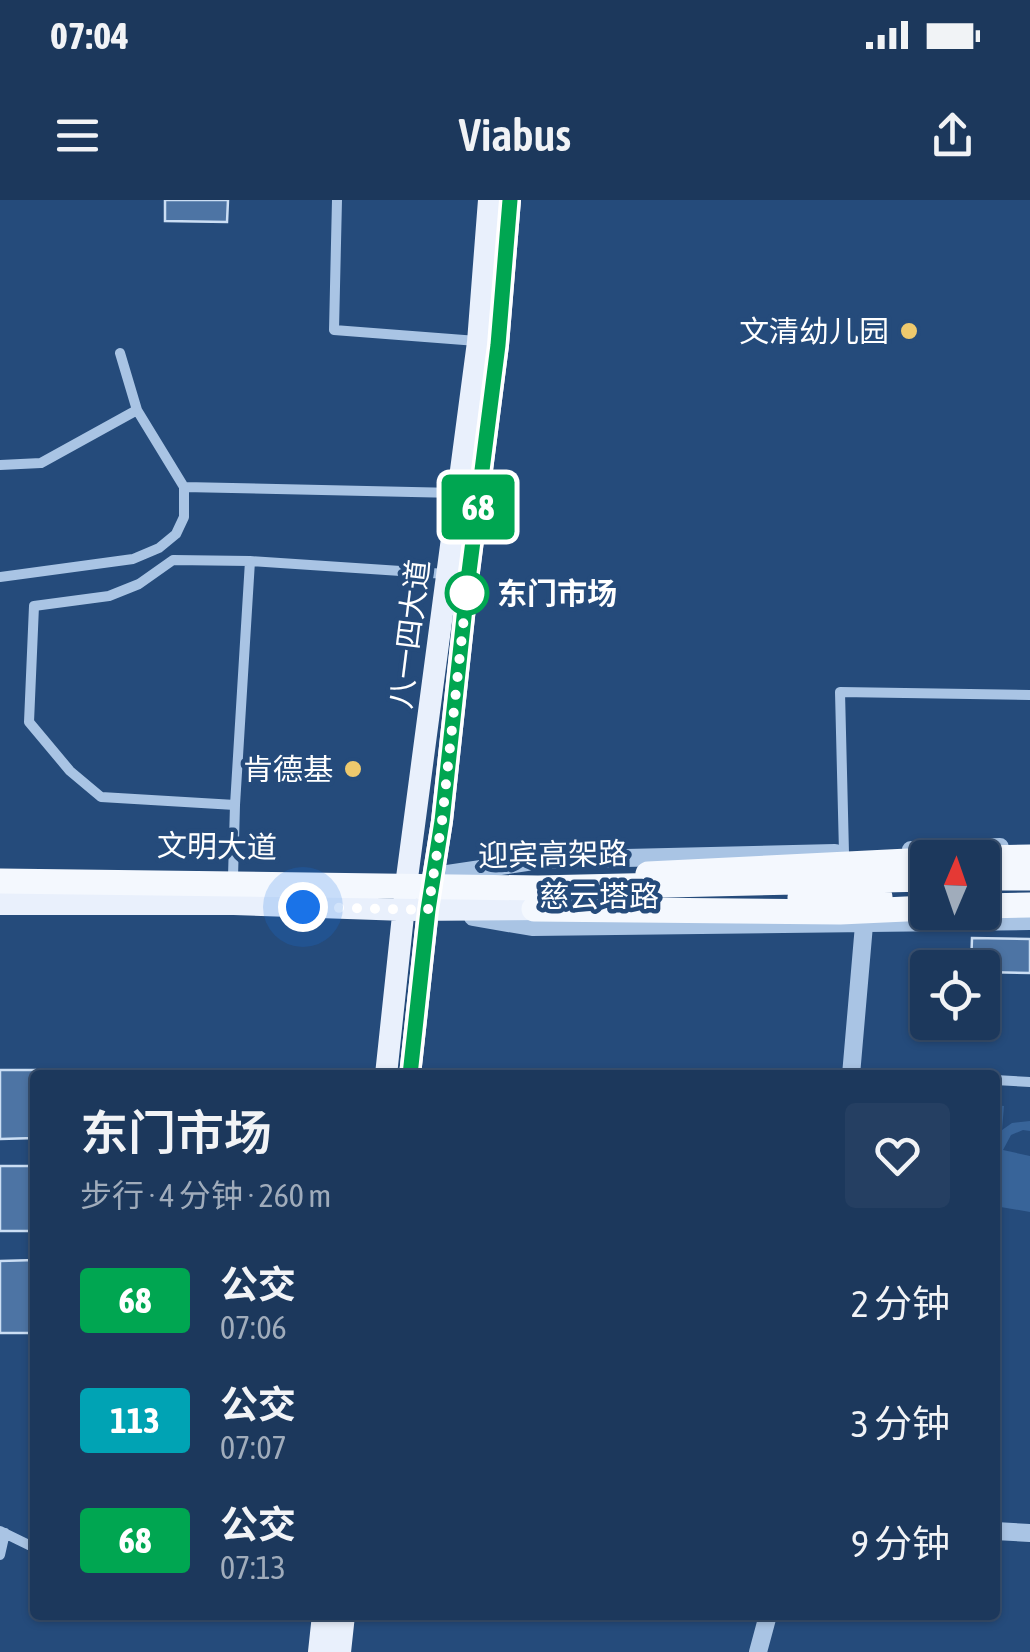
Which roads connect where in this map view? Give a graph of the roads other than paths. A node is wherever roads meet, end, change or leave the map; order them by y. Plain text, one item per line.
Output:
1 (337, 200) edge
2 (485, 200) edge
3 (510, 200) edge
4 (521, 200) edge
5 (496, 233) junction
6 (478, 342) junction
7 (120, 353) dead end
8 (138, 410) junction
9 (0, 464) edge
10 (184, 487) junction
11 (458, 493) junction
12 (250, 561) junction
13 (447, 574) junction
14 (0, 577) edge
15 (1030, 695) edge
16 (235, 805) junction
17 (1030, 847) edge
18 (844, 852) junction
19 (1030, 861) edge
20 (1000, 862) edge
21 (910, 864) edge
22 (434, 876) junction
23 (0, 877) edge
24 (233, 877) junction
25 (407, 878) junction
26 (1000, 878) edge
27 (1030, 878) edge
28 (910, 879) edge
29 (538, 880) joint
30 (1030, 893) edge
31 (0, 894) edge
32 (1000, 897) edge
33 (1000, 901) edge
34 (910, 902) edge
35 (1030, 903) edge
36 (0, 904) edge
37 (910, 904) edge
38 (534, 909) joint
39 (417, 910) junction
40 (1030, 921) edge
41 (864, 924) junction
42 (387, 1070) edge
43 (410, 1070) edge
44 (851, 1070) edge
45 (1000, 1080) edge
46 (1030, 1082) edge
47 (1000, 1531) edge
48 (2, 1532) edge
49 (1030, 1533) edge
50 (30, 1546) edge
51 (0, 1555) edge
52 (322, 1620) edge
53 (343, 1620) edge
54 (767, 1620) edge
55 (318, 1652) edge
56 (340, 1652) edge
57 (758, 1652) edge

1 - 6 street
2 - 5 main road, 八一四大道
3 - 5 main road, 八一四大道
4 - 5 main road
5 - 6 main road, 八一四大道
5 - 22 main road, 八一四大道
6 - 11 main road, 八一四大道
7 - 8 street
8 - 9 street
8 - 10 street
10 - 11 street
10 - 14 street
11 - 13 main road, 八一四大道
12 - 13 street
12 - 16 street
12 - 16 street
13 - 25 main road, 八一四大道
15 - 18 street
16 - 24 street
17 - 18 street, 慈云塔路
18 - 22 street, 慈云塔路
19 - 20 highway
21 - 29 highway
22 - 25 main road, 文明大道
22 - 29 main road, 慈云塔路
22 - 39 main road, 八一四大道
23 - 24 main road, 文明大道
23 - 28 highway, 迎宾高架路, bridge
24 - 25 main road, 文明大道
25 - 39 main road, 八一四大道
26 - 27 highway
30 - 32 highway
31 - 34 highway, 迎宾高架路, bridge
33 - 35 highway
36 - 39 main road, 文明大道
37 - 38 highway
38 - 39 main road, 慈云塔路
39 - 41 street, 慈云塔路
39 - 42 main road, 八一四大道
39 - 43 main road, 八一四大道
40 - 41 street, 慈云塔路
41 - 44 street
45 - 46 street
47 - 49 street
48 - 50 street
48 - 51 street
52 - 55 main road
53 - 56 main road
54 - 57 street

